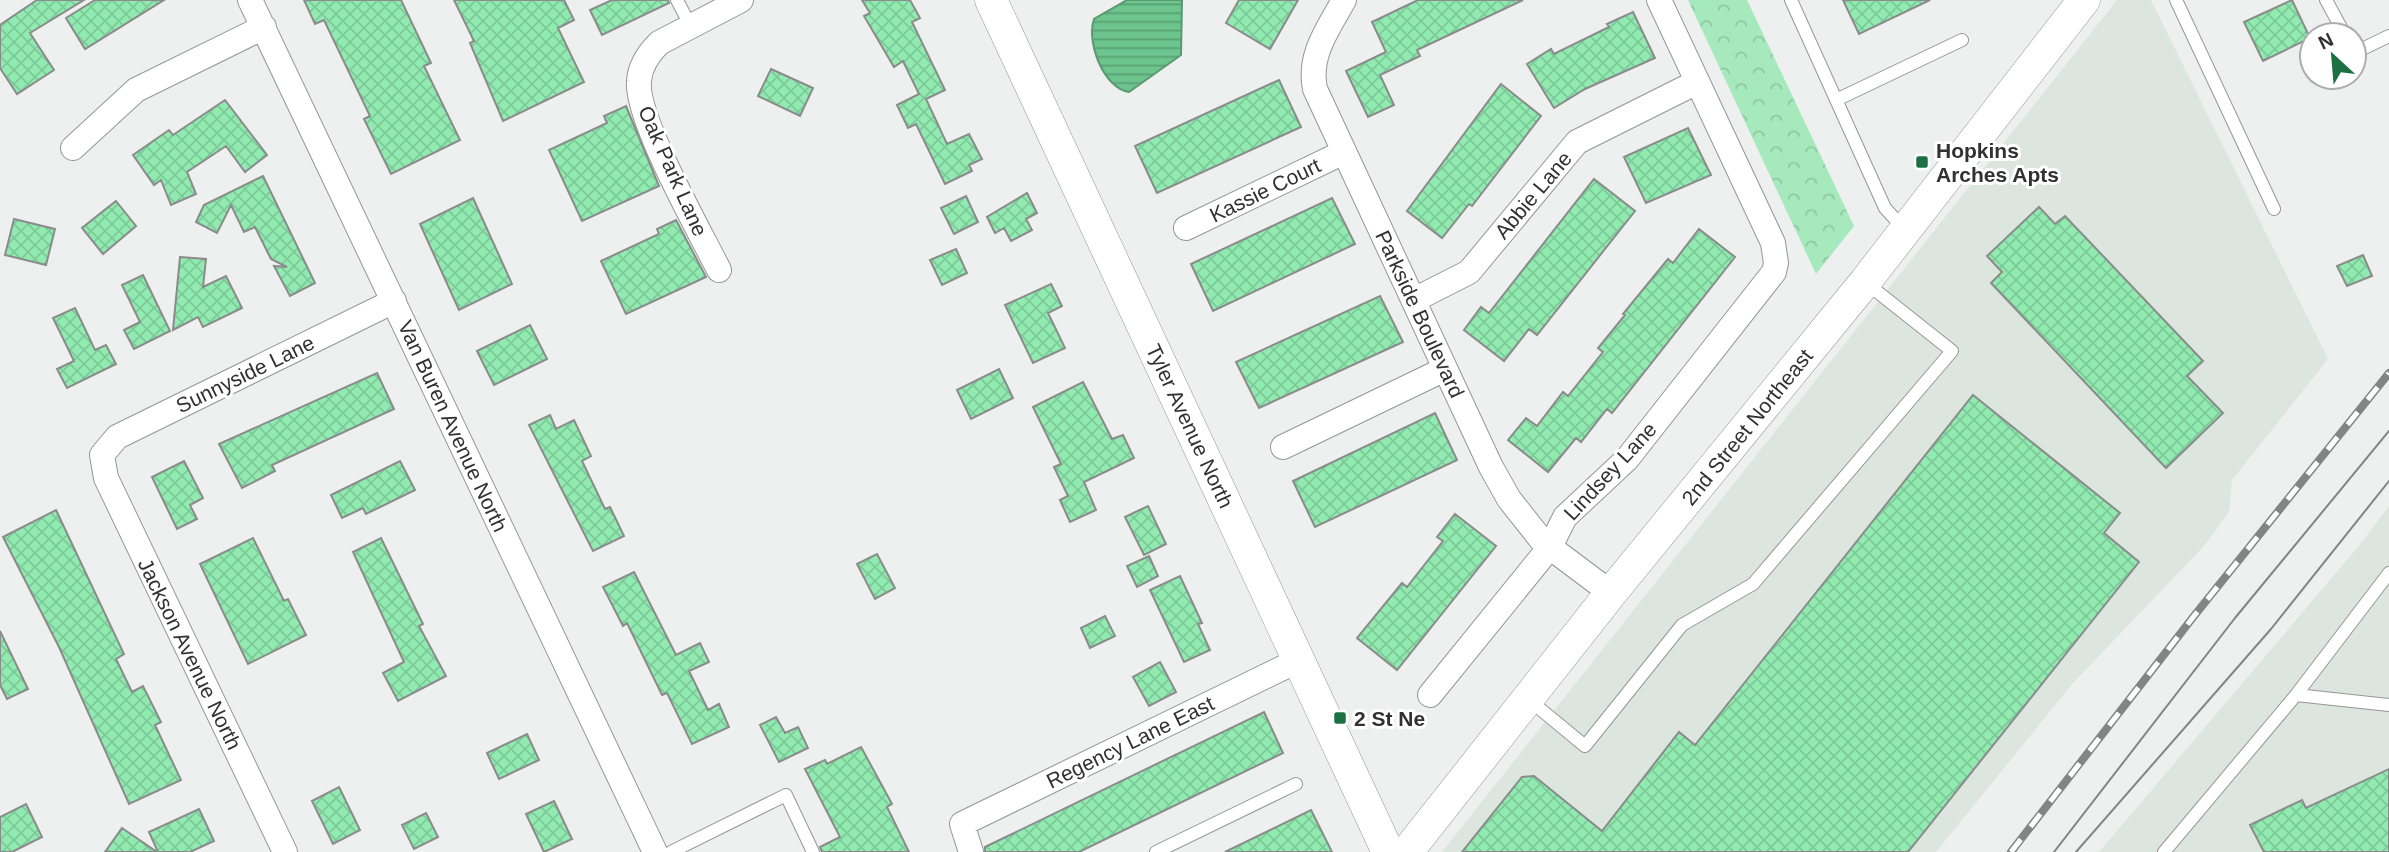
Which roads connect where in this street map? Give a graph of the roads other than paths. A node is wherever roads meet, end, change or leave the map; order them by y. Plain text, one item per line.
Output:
1 (250, 0) edge
2 (677, 0) edge
3 (741, 0) edge
4 (991, 0) edge
5 (1344, 0) edge
6 (1659, 0) edge
7 (1791, 0) edge
8 (2084, 0) edge
9 (2176, 0) edge
10 (2326, 0) edge
11 (713, 6) edge
12 (2337, 21) edge
13 (690, 25) junction
14 (264, 27) junction
15 (2389, 36) edge
16 (1962, 40) dead end
17 (2368, 46) edge
18 (1697, 82) junction
19 (1836, 100) junction
20 (73, 148) dead end
21 (1344, 152) junction
22 (2274, 209) dead end
23 (1186, 228) dead end
24 (1905, 231) junction
25 (719, 270) dead end
26 (1865, 282) junction
27 (1414, 300) junction
28 (394, 301) junction
29 (1445, 369) junction
30 (1283, 447) dead end
31 (102, 455) joint
32 (1550, 547) junction
33 (2388, 576) edge
34 (1611, 593) junction
35 (1299, 660) junction
36 (1430, 695) dead end
37 (2296, 695) junction
38 (1528, 699) junction
39 (2389, 705) edge
40 (1296, 784) dead end
41 (285, 852) edge
42 (655, 852) edge
43 (671, 852) edge
44 (813, 852) edge
45 (971, 852) edge
46 (1156, 852) edge
47 (1388, 852) edge
48 (1407, 852) edge
49 (2164, 852) edge

1 - 14 street, Van Buren Avenue North
2 - 13 lane
3 - 11 street, Oak Park Lane
4 - 35 street, Tyler Avenue North
5 - 21 street, Parkside Boulevard
6 - 18 street
7 - 19 lane
8 - 24 street, 2nd Street Northeast
9 - 22 lane
10 - 12 lane
11 - 13 street, Oak Park Lane
13 - 25 street, Oak Park Lane
14 - 20 street
14 - 28 street, Van Buren Avenue North
15 - 17 lane
16 - 19 lane
18 - 27 street, Abbie Lane
18 - 32 street, Lindsey Lane
19 - 24 lane
21 - 23 street, Kassie Court
21 - 27 street, Parkside Boulevard
24 - 26 street, 2nd Street Northeast
26 - 34 street, 2nd Street Northeast
26 - 38 lane
27 - 29 street, Parkside Boulevard
28 - 31 street, Sunnyside Lane
28 - 42 street, Van Buren Avenue North
29 - 30 street
29 - 32 street, Parkside Boulevard
31 - 41 street, Jackson Avenue North
32 - 34 street, Parkside Boulevard
32 - 36 street, Lindsey Lane
33 - 37 lane
34 - 38 street, 2nd Street Northeast
35 - 45 street, Regency Lane East
35 - 47 street, Tyler Avenue North
37 - 39 lane
37 - 49 lane
38 - 48 street, 2nd Street Northeast
40 - 46 lane
43 - 44 lane

